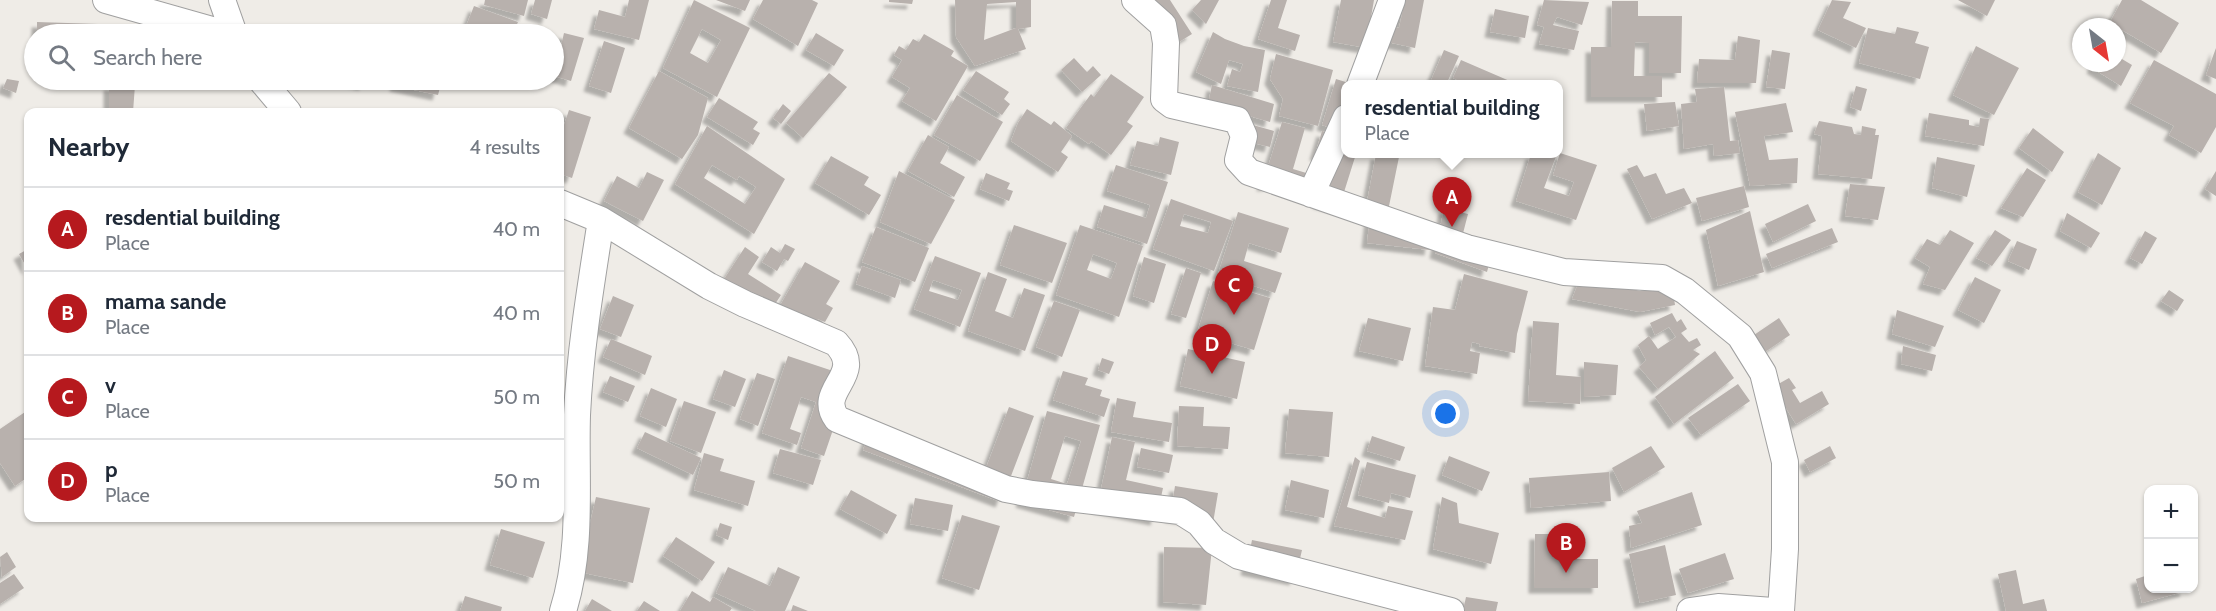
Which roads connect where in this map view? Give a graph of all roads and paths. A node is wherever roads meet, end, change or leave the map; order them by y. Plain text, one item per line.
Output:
1 (105, 0) edge
2 (222, 0) edge
3 (1134, 0) edge
4 (1392, 0) edge
5 (190, 24) edge
6 (230, 24) edge
7 (1362, 80) edge
8 (269, 90) edge
9 (285, 108) edge
10 (1341, 129) edge
11 (1311, 194) junction
12 (564, 205) edge
13 (601, 220) junction
14 (563, 611) edge
15 (1451, 611) edge
16 (1690, 611) edge
17 (1773, 611) edge
18 (1781, 611) edge

1 - 5 street
2 - 6 street
3 - 11 street
4 - 7 street
8 - 9 street
10 - 11 street
11 - 18 street
12 - 13 street
13 - 14 street
13 - 15 street
16 - 17 street

